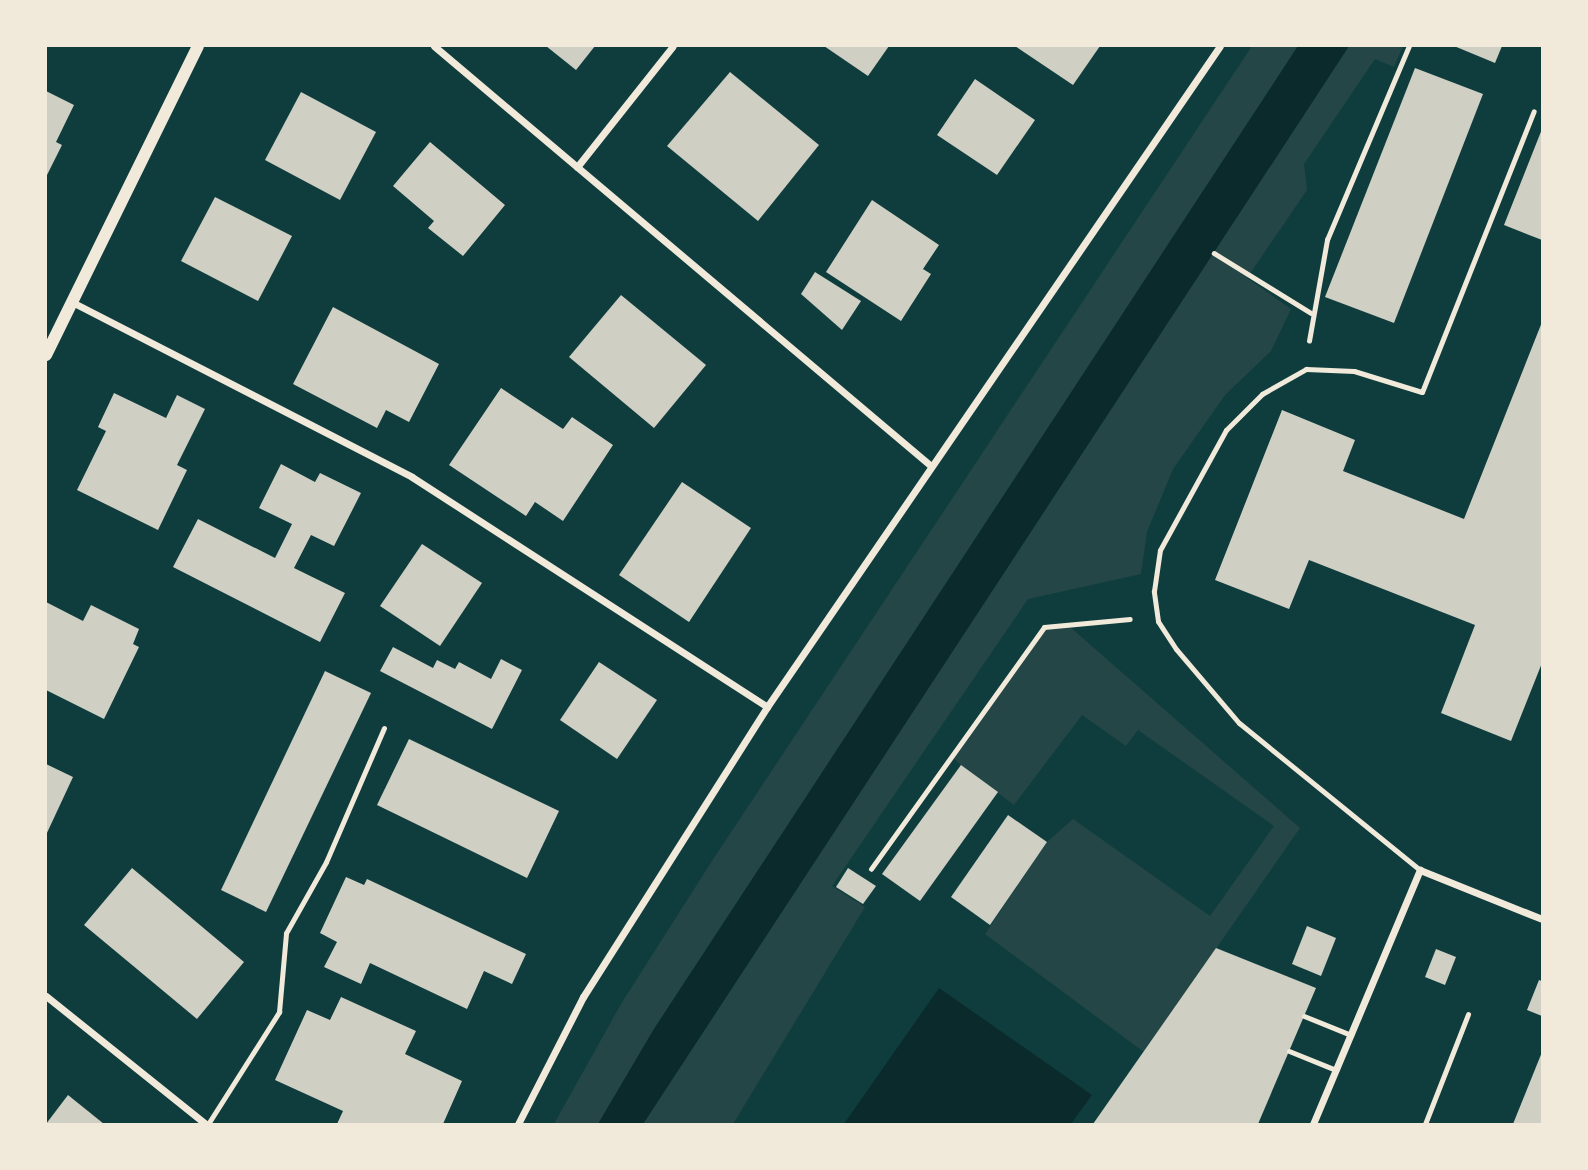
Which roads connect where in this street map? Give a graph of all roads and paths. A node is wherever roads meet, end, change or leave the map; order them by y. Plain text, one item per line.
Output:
1 (198, 46) edge
2 (434, 46) edge
3 (673, 46) edge
4 (1220, 46) edge
5 (1409, 46) edge
6 (1534, 111) dead end
7 (578, 167) junction
8 (1214, 253) dead end
9 (72, 302) junction
10 (1311, 313) junction
11 (46, 355) edge
12 (1306, 369) junction
13 (931, 466) junction
14 (1157, 616) junction
15 (767, 707) junction
16 (384, 728) dead end
17 (871, 869) dead end
18 (1420, 870) junction
19 (1542, 919) edge
20 (46, 996) edge
21 (1468, 1014) dead end
22 (1304, 1017) dead end
23 (1351, 1035) junction
24 (1289, 1051) dead end
25 (1336, 1070) junction
26 (207, 1125) edge
27 (518, 1125) edge
28 (1313, 1125) edge
29 (1425, 1125) edge

1 - 9 street
2 - 7 street
3 - 7 street
4 - 13 street
5 - 10 path
6 - 12 lane
7 - 13 street
8 - 10 path
9 - 11 street
9 - 15 street
10 - 12 path
12 - 14 lane
13 - 15 street
14 - 17 path
14 - 18 lane
15 - 27 street
16 - 26 lane
18 - 19 street
18 - 23 street
20 - 26 street
21 - 29 lane
22 - 23 lane
23 - 25 street
24 - 25 lane
25 - 28 street

